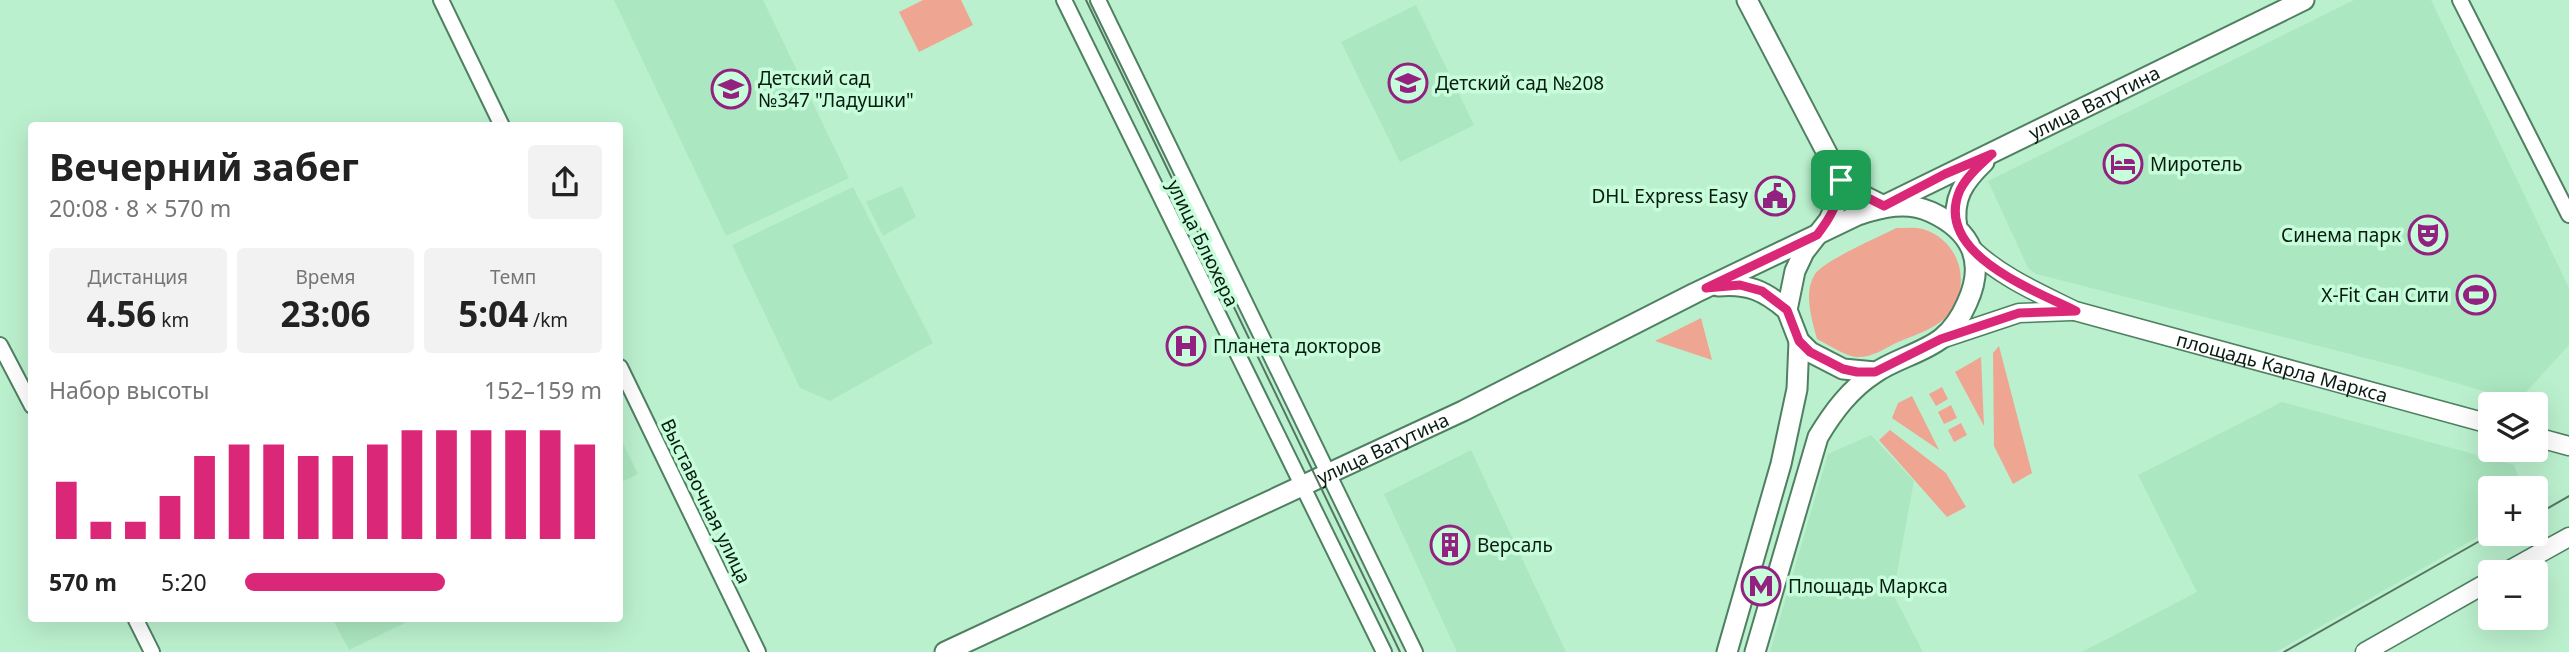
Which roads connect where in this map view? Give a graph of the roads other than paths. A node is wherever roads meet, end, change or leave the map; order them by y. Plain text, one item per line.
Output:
1 (441, 0) edge
2 (1064, 0) edge
3 (1098, 0) edge
4 (1747, 0) edge
5 (2304, 0) edge
6 (2460, 0) edge
7 (500, 122) edge
8 (1992, 154) junction
9 (1841, 180) junction
10 (1884, 206) junction
11 (2569, 215) edge
12 (1957, 228) junction
13 (1817, 235) junction
14 (1973, 250) junction
15 (1706, 288) junction
16 (1787, 310) junction
17 (2076, 311) junction
18 (1941, 339) junction
19 (1799, 341) junction
20 (0, 345) edge
21 (1875, 372) junction
22 (623, 373) edge
23 (28, 398) edge
24 (2478, 421) edge
25 (2548, 440) edge
26 (2569, 446) edge
27 (1329, 474) junction
28 (1302, 488) junction
29 (2569, 537) edge
30 (2528, 560) edge
31 (2478, 588) edge
32 (137, 622) edge
33 (152, 652) edge
34 (758, 652) edge
35 (944, 652) edge
36 (1384, 652) edge
37 (1415, 652) edge
38 (1727, 652) edge
39 (1755, 652) edge
40 (2365, 652) edge

1 - 7 street
2 - 28 street, улица Блюхера
3 - 27 street, улица Блюхера
4 - 9 main road
5 - 8 main road, улица Ватутина
6 - 11 street
8 - 10 main road, улица Ватутина
8 - 12 main road
9 - 10 main road, площадь Карла Маркса
9 - 13 main road
10 - 12 main road, площадь Карла Маркса
10 - 13 main road, площадь Карла Маркса
12 - 14 main road, площадь Карла Маркса
13 - 15 main road, улица Ватутина
13 - 16 main road
14 - 17 main road, площадь Карла Маркса
14 - 18 main road, площадь Карла Маркса
15 - 16 main road
15 - 27 main road, улица Ватутина
16 - 19 main road
17 - 18 main road, площадь Карла Маркса
17 - 24 main road, площадь Карла Маркса
18 - 21 main road, площадь Карла Маркса
19 - 21 main road
19 - 38 main road
20 - 23 street
21 - 39 main road, площадь Карла Маркса
22 - 34 street, Выставочная улица
25 - 26 main road
27 - 28 main road, улица Ватутина
27 - 37 street, улица Блюхера
28 - 35 main road, улица Ватутина
28 - 36 street, улица Блюхера
29 - 30 main road
31 - 40 main road
32 - 33 street

